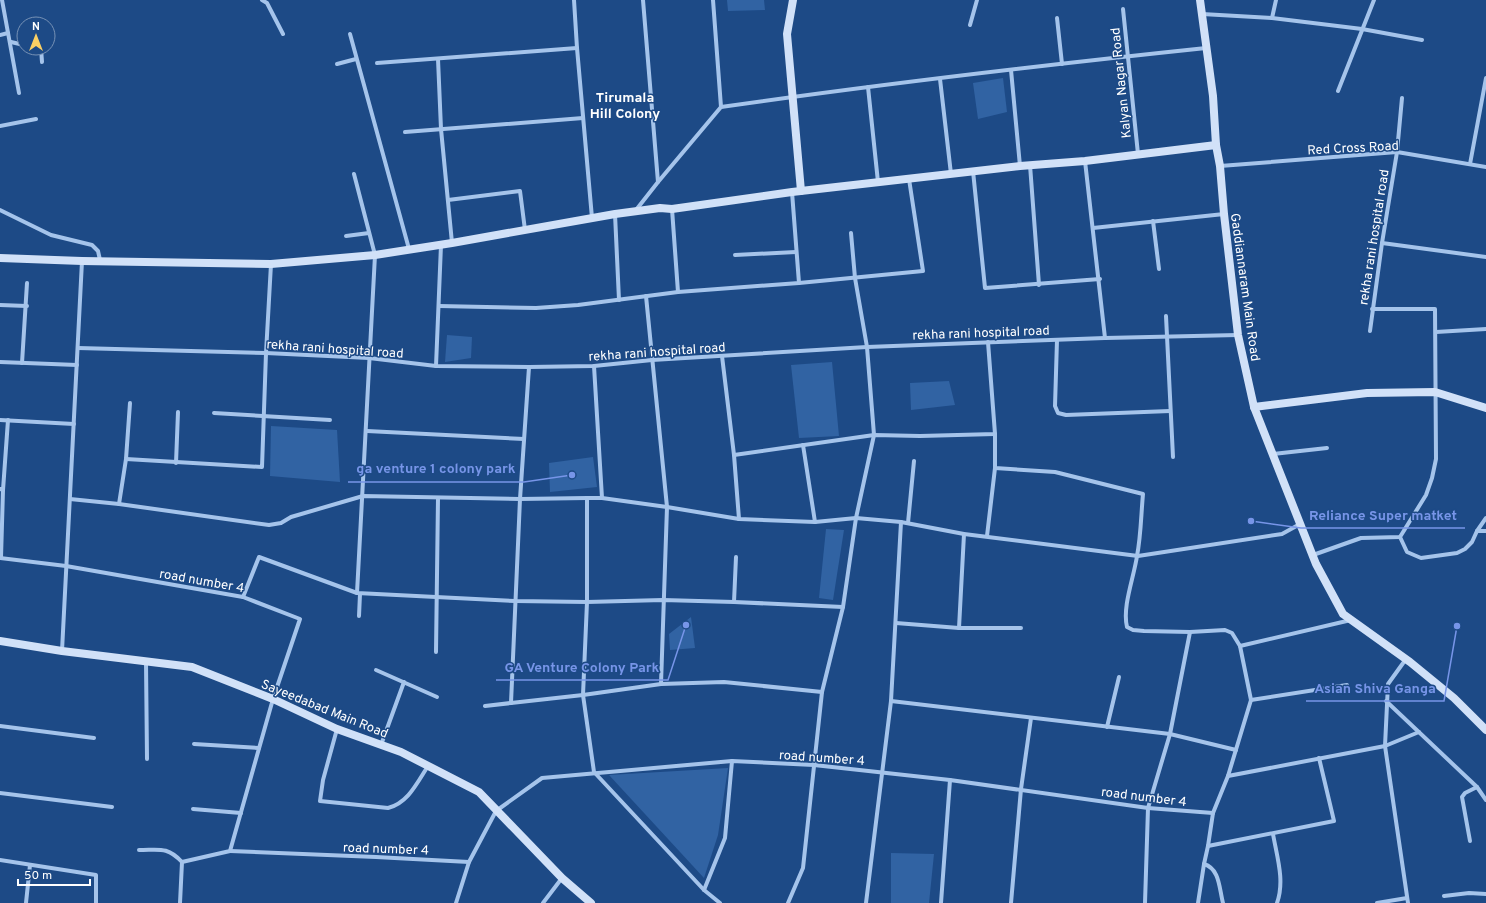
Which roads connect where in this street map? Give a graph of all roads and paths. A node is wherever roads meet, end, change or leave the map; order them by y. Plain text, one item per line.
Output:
1 (2, 0) edge
2 (262, 0) edge
3 (574, 0) edge
4 (643, 0) edge
5 (713, 0) edge
6 (793, 0) edge
7 (977, 0) edge
8 (1200, 0) edge
9 (1276, 0) edge
10 (1374, 0) edge
11 (1122, 9) dead end
12 (1202, 14) junction
13 (1057, 18) dead end
14 (1272, 18) junction
15 (970, 25) dead end
16 (1362, 29) junction
17 (8, 33) junction
18 (283, 34) dead end
19 (350, 34) dead end
20 (0, 35) edge
21 (1422, 40) dead end
22 (10, 42) junction
23 (16, 43) edge
24 (577, 48) junction
25 (1206, 48) junction
26 (42, 56) edge
27 (1128, 56) junction
28 (356, 59) junction
29 (438, 59) junction
30 (42, 62) dead end
31 (377, 63) dead end
32 (337, 64) dead end
33 (1062, 64) junction
34 (1011, 70) junction
35 (1486, 78) edge
36 (940, 79) junction
37 (868, 87) junction
38 (1338, 91) dead end
39 (19, 93) dead end
40 (792, 97) junction
41 (1402, 98) dead end
42 (721, 107) junction
43 (583, 118) junction
44 (36, 119) dead end
45 (0, 126) edge
46 (442, 129) junction
47 (405, 132) dead end
48 (1216, 145) junction
49 (1397, 152) junction
50 (1138, 154) junction
51 (1085, 161) junction
52 (1470, 164) junction
53 (1030, 165) junction
54 (1020, 166) junction
55 (1220, 166) junction
56 (1486, 167) edge
57 (973, 171) junction
58 (354, 174) dead end
59 (951, 174) junction
60 (909, 178) junction
61 (658, 182) junction
62 (878, 182) junction
63 (801, 191) junction
64 (792, 192) junction
65 (448, 200) junction
66 (672, 209) junction
67 (0, 210) edge
68 (634, 212) junction
69 (615, 214) junction
70 (1224, 214) junction
71 (592, 218) junction
72 (1153, 221) junction
73 (1094, 228) junction
74 (525, 230) junction
75 (369, 233) junction
76 (851, 233) dead end
77 (346, 236) dead end
78 (452, 243) junction
79 (1382, 243) junction
80 (441, 245) junction
81 (409, 249) junction
82 (796, 252) junction
83 (375, 255) junction
84 (735, 255) dead end
85 (0, 258) edge
86 (1486, 258) edge
87 (100, 260) junction
88 (82, 261) junction
89 (271, 264) junction
90 (1159, 269) dead end
91 (855, 278) junction
92 (1100, 279) junction
93 (27, 283) dead end
94 (799, 283) junction
95 (1039, 285) junction
96 (678, 292) junction
97 (646, 296) junction
98 (619, 300) junction
99 (0, 304) edge
100 (27, 306) junction
101 (439, 306) junction
102 (1372, 309) junction
103 (1166, 316) dead end
104 (1486, 329) edge
105 (1370, 331) dead end
106 (1436, 332) junction
107 (1238, 335) junction
108 (1168, 337) junction
109 (1106, 338) junction
110 (1057, 340) junction
111 (988, 342) junction
112 (867, 347) junction
113 (78, 348) junction
114 (266, 353) junction
115 (722, 356) junction
116 (369, 358) junction
117 (652, 360) junction
118 (0, 362) edge
119 (22, 363) junction
120 (77, 365) junction
121 (436, 366) junction
122 (594, 366) junction
123 (529, 367) junction
124 (1435, 392) junction
125 (130, 403) dead end
126 (1254, 408) junction
127 (1486, 408) edge
128 (1170, 411) junction
129 (178, 412) dead end
130 (214, 413) dead end
131 (264, 417) junction
132 (0, 420) edge
133 (8, 420) junction
134 (330, 420) dead end
135 (74, 424) junction
136 (367, 430) junction
137 (995, 434) junction
138 (874, 435) junction
139 (524, 438) junction
140 (803, 445) junction
141 (1327, 448) dead end
142 (1273, 454) junction
143 (734, 455) junction
144 (1173, 457) dead end
145 (126, 459) junction
146 (914, 461) dead end
147 (176, 463) junction
148 (995, 468) junction
149 (2, 490) edge
150 (363, 496) junction
151 (438, 498) junction
152 (587, 498) junction
153 (602, 498) junction
154 (70, 499) junction
155 (520, 499) junction
156 (119, 504) junction
157 (667, 507) junction
158 (856, 518) junction
159 (1486, 518) edge
160 (739, 519) junction
161 (815, 522) junction
162 (900, 522) junction
163 (908, 523) junction
164 (1300, 523) junction
165 (1477, 531) junction
166 (1486, 531) edge
167 (964, 534) junction
168 (987, 536) junction
169 (1400, 537) junction
170 (1312, 555) junction
171 (1138, 556) junction
172 (736, 557) dead end
173 (1, 558) edge
174 (66, 566) junction
175 (359, 593) junction
176 (436, 596) junction
177 (243, 597) junction
178 (664, 600) junction
179 (515, 601) junction
180 (587, 602) junction
181 (734, 602) junction
182 (843, 607) junction
183 (359, 616) dead end
184 (1351, 620) junction
185 (896, 623) junction
186 (959, 628) junction
187 (1021, 628) dead end
188 (1190, 632) junction
189 (0, 641) edge
190 (1240, 646) junction
191 (62, 651) junction
192 (436, 652) dead end
193 (1406, 659) junction
194 (146, 661) junction
195 (376, 670) dead end
196 (1118, 677) dead end
197 (404, 682) junction
198 (662, 684) junction
199 (1347, 685) dead end
200 (822, 692) junction
201 (583, 695) junction
202 (438, 697) dead end
203 (273, 700) junction
204 (1251, 700) junction
205 (891, 701) junction
206 (1386, 701) junction
207 (511, 702) junction
208 (485, 706) dead end
209 (1031, 718) junction
210 (0, 726) edge
211 (1107, 727) junction
212 (337, 729) junction
213 (1486, 730) edge
214 (1419, 732) junction
215 (1170, 734) junction
216 (94, 738) dead end
217 (194, 744) dead end
218 (382, 745) junction
219 (1385, 746) junction
220 (259, 748) junction
221 (1236, 750) junction
222 (1319, 758) junction
223 (147, 759) dead end
224 (732, 761) junction
225 (814, 765) junction
226 (428, 766) junction
227 (594, 772) junction
228 (883, 772) junction
229 (1228, 776) junction
230 (950, 780) junction
231 (1477, 787) junction
232 (1021, 789) junction
233 (0, 793) edge
234 (1486, 800) edge
235 (112, 807) dead end
236 (1148, 808) junction
237 (193, 809) dead end
238 (496, 811) junction
239 (240, 813) junction
240 (1213, 814) junction
241 (1273, 834) junction
242 (1470, 840) dead end
243 (1208, 846) junction
244 (139, 850) dead end
245 (230, 851) junction
246 (0, 860) edge
247 (182, 862) junction
248 (469, 862) junction
249 (1204, 864) junction
250 (30, 865) junction
251 (562, 878) junction
252 (704, 890) junction
253 (1486, 894) edge
254 (1444, 896) dead end
255 (1407, 898) junction
256 (26, 903) edge
257 (96, 903) edge
258 (180, 903) edge
259 (456, 903) edge
260 (543, 903) edge
261 (591, 903) edge
262 (720, 903) edge
263 (788, 903) edge
264 (866, 903) edge
265 (941, 903) edge
266 (1010, 903) edge
267 (1145, 903) edge
268 (1198, 903) edge
269 (1223, 903) edge
270 (1277, 903) edge
271 (1377, 903) edge
272 (1408, 903) edge

1 - 17 street
2 - 18 street
3 - 24 street
4 - 61 street
5 - 42 street
6 - 40 street
7 - 15 street
8 - 12 street, Gaddiannaram Main Road
9 - 14 street
10 - 16 street
11 - 27 street, Kalyan Nagar Road
12 - 14 street
12 - 25 street, Gaddiannaram Main Road
13 - 33 street
14 - 16 street
16 - 21 street
16 - 38 street
17 - 20 street
17 - 22 street
19 - 28 street
22 - 23 street
22 - 39 street
24 - 29 street
24 - 43 street
25 - 27 street
25 - 48 street, Gaddiannaram Main Road
26 - 30 street
27 - 33 street
27 - 50 street, Kalyan Nagar Road
28 - 32 street
28 - 81 street
29 - 31 street
29 - 46 street
33 - 34 street
34 - 36 street
34 - 54 street
35 - 52 street
36 - 37 street
36 - 59 street
37 - 40 street
37 - 62 street
40 - 42 street
40 - 63 street
41 - 49 street, rekha rani hospital road
42 - 61 street
43 - 46 street
43 - 71 street
44 - 45 street
46 - 47 street
46 - 65 street
48 - 50 street
48 - 55 street, Gaddiannaram Main Road
49 - 52 street, Red Cross Road
49 - 55 street, Red Cross Road
49 - 79 street, rekha rani hospital road
50 - 51 street
51 - 53 street
51 - 73 street
52 - 56 street, Red Cross Road
53 - 54 street
53 - 95 street
54 - 57 street
55 - 70 street, Gaddiannaram Main Road
57 - 59 street
57 - 95 street
58 - 75 street
59 - 60 street
60 - 62 street
60 - 91 street
61 - 68 street
62 - 63 street
63 - 64 street
64 - 66 street
64 - 82 street
65 - 74 street
65 - 78 street
66 - 68 street
66 - 96 street
67 - 87 street
68 - 69 street
69 - 71 street
69 - 98 street
70 - 72 street
70 - 107 street, Gaddiannaram Main Road
71 - 74 street
72 - 73 street
72 - 90 street
73 - 92 street
74 - 78 street
75 - 77 street
75 - 83 street
76 - 91 street
78 - 80 street
79 - 86 street
79 - 102 street, rekha rani hospital road
80 - 81 street
80 - 101 street
81 - 83 street
82 - 84 street
82 - 94 street
83 - 89 street
83 - 116 street
85 - 88 street
87 - 88 street
87 - 89 street
88 - 113 street
89 - 114 street
91 - 94 street
91 - 112 street
92 - 95 street
92 - 109 street
93 - 100 street
94 - 96 street
96 - 97 street
97 - 98 street
97 - 117 street
98 - 101 street
99 - 100 street
100 - 119 street
101 - 121 street
102 - 105 street, rekha rani hospital road
102 - 106 street
103 - 108 street
104 - 106 street
106 - 124 street
107 - 108 street, rekha rani hospital road
107 - 126 street, Gaddiannaram Main Road
108 - 109 street, rekha rani hospital road
108 - 128 street
109 - 110 street, rekha rani hospital road
110 - 111 street, rekha rani hospital road
110 - 128 street
111 - 112 street, rekha rani hospital road
111 - 137 street
112 - 115 street, rekha rani hospital road
112 - 138 street
113 - 114 street, rekha rani hospital road
113 - 120 street
114 - 116 street, rekha rani hospital road
114 - 131 street
115 - 117 street, rekha rani hospital road
115 - 143 street
116 - 121 street, rekha rani hospital road
116 - 136 street
117 - 122 street, rekha rani hospital road
117 - 157 street
118 - 119 street
119 - 120 street
120 - 135 street
121 - 123 street, rekha rani hospital road
122 - 123 street, rekha rani hospital road
122 - 153 street
123 - 139 street
124 - 126 street
124 - 127 street
124 - 169 street
125 - 145 street
126 - 142 street, Gaddiannaram Main Road
128 - 144 street
129 - 147 street
130 - 131 street
131 - 134 street
131 - 147 street
132 - 133 street
133 - 135 street
133 - 149 street
135 - 154 street
136 - 139 street
136 - 150 street
137 - 138 street
137 - 148 street
138 - 140 street
138 - 158 street
139 - 155 street
140 - 143 street
140 - 161 street
141 - 142 street
142 - 164 street, Gaddiannaram Main Road
143 - 160 street
145 - 147 street
145 - 156 street
146 - 163 street
148 - 168 street
148 - 171 street
149 - 173 street
150 - 151 street
150 - 156 street
150 - 175 street
151 - 155 street
151 - 176 street
152 - 153 street
152 - 155 street
152 - 180 street
153 - 157 street
154 - 156 street
154 - 174 street
155 - 179 street
157 - 160 street
157 - 178 street
158 - 161 street
158 - 162 street
158 - 182 street
159 - 165 street
160 - 161 street
162 - 163 street
162 - 185 street
163 - 167 street
164 - 170 street, Gaddiannaram Main Road
164 - 171 street
165 - 166 street
165 - 169 street
167 - 168 street
167 - 186 street
168 - 171 street
169 - 170 street
170 - 184 street, Gaddiannaram Main Road
171 - 188 street
172 - 181 street
173 - 174 street, road number 4
174 - 177 street, road number 4
174 - 191 street
175 - 176 street
175 - 177 street
175 - 183 street
176 - 179 street
176 - 192 street
177 - 203 street, road number 4
178 - 180 street
178 - 181 street
178 - 198 street
179 - 180 street
179 - 207 street
180 - 201 street
181 - 182 street
182 - 200 street
184 - 190 street
184 - 193 street, Gaddiannaram Main Road
185 - 186 street
185 - 205 street
186 - 187 street
188 - 190 street
188 - 215 street
189 - 191 street, Sayeedabad Main Road
190 - 204 street
191 - 194 street, Sayeedabad Main Road
193 - 206 street
193 - 213 street, Gaddiannaram Main Road
194 - 203 street, Sayeedabad Main Road
194 - 223 street
195 - 197 street
196 - 211 street
197 - 202 street
197 - 218 street
198 - 200 street
198 - 201 street
199 - 204 street
200 - 225 street
201 - 207 street
201 - 227 street
203 - 212 street, Sayeedabad Main Road
203 - 220 street, road number 4
204 - 221 street
205 - 209 street
205 - 228 street
206 - 214 street
206 - 219 street
207 - 208 street
209 - 211 street
209 - 232 street
210 - 216 street
211 - 215 street
212 - 218 street, Sayeedabad Main Road
212 - 226 street
214 - 219 street
214 - 231 street
215 - 221 street
215 - 236 street
217 - 220 street
218 - 226 street, Sayeedabad Main Road
219 - 222 street
219 - 255 street
220 - 239 street, road number 4
221 - 229 street
222 - 229 street
222 - 241 street
224 - 225 street, road number 4
224 - 227 street, road number 4
224 - 252 street
225 - 228 street, road number 4
225 - 263 street
226 - 238 street, Sayeedabad Main Road
227 - 238 street, road number 4
227 - 252 street
228 - 230 street, road number 4
228 - 264 street
229 - 240 street
230 - 232 street, road number 4
230 - 265 street
231 - 234 street
231 - 242 street
232 - 236 street, road number 4
232 - 266 street
233 - 235 street
236 - 240 street, road number 4
236 - 267 street
237 - 239 street
238 - 248 street, road number 4
238 - 251 street, Sayeedabad Main Road
239 - 245 street, road number 4
240 - 243 street
241 - 243 street
241 - 270 street
243 - 249 street
244 - 247 street
245 - 247 street, road number 4
245 - 248 street, road number 4
246 - 250 street
247 - 258 street
248 - 259 street, road number 4
249 - 268 street
249 - 269 street
250 - 256 street
250 - 257 street
251 - 260 street
251 - 261 street, Sayeedabad Main Road
252 - 262 street
253 - 254 street
255 - 271 street
255 - 272 street

